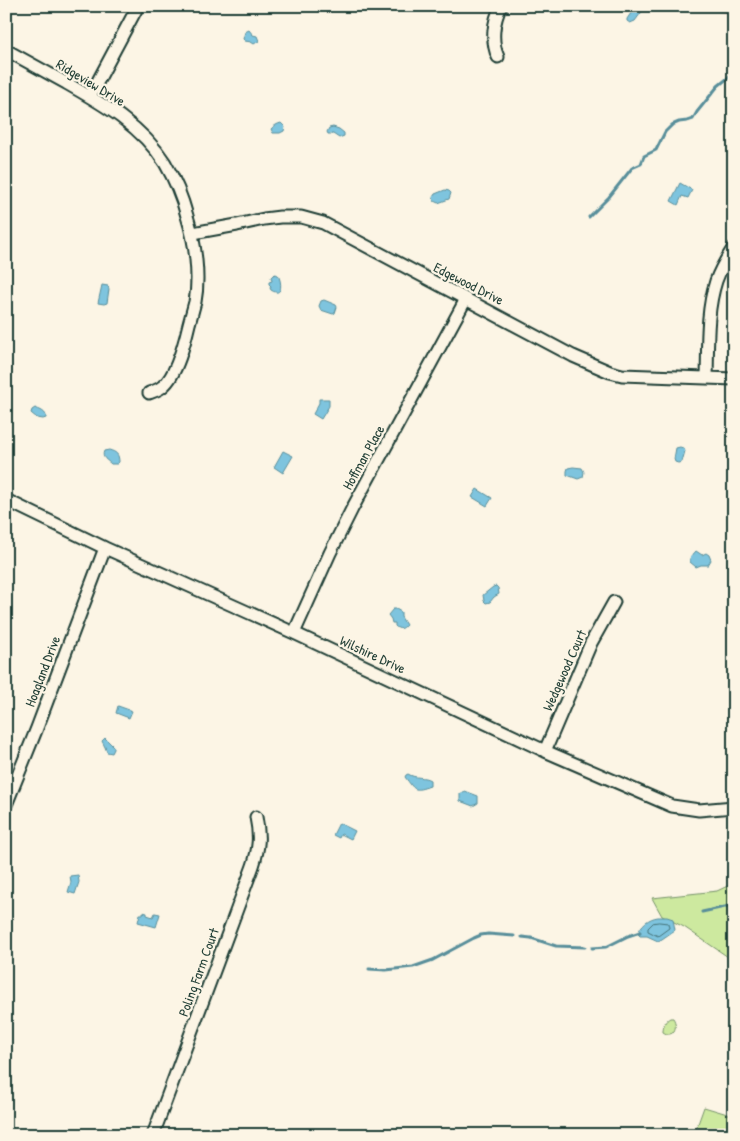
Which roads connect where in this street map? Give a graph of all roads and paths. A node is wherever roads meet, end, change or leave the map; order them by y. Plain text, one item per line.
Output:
1 (138, 6) edge
2 (501, 6) edge
3 (6, 50) edge
4 (498, 57) dead end
5 (90, 96) junction
6 (193, 233) junction
7 (734, 247) edge
8 (466, 299) junction
9 (707, 377) junction
10 (734, 379) edge
11 (149, 393) dead end
12 (6, 500) edge
13 (105, 548) junction
14 (614, 602) dead end
15 (294, 633) junction
16 (545, 751) junction
17 (6, 805) edge
18 (734, 808) edge
19 (256, 817) dead end
20 (153, 1135) edge

1 - 5 street
2 - 4 street
3 - 5 street, Ridgeview Drive
5 - 6 street, Ridgeview Drive
6 - 8 street, Edgewood Drive
6 - 11 street, Ridgeview Drive
7 - 9 street
8 - 9 street, Edgewood Drive
8 - 15 street, Hoffman Place
9 - 10 street, Edgewood Drive
12 - 13 street, Wilshire Drive
13 - 15 street, Wilshire Drive
13 - 17 street, Hoagland Drive
14 - 16 street, Wedgewood Court
15 - 16 street, Wilshire Drive
16 - 18 street, Wilshire Drive
19 - 20 street, Poling Farm Court

